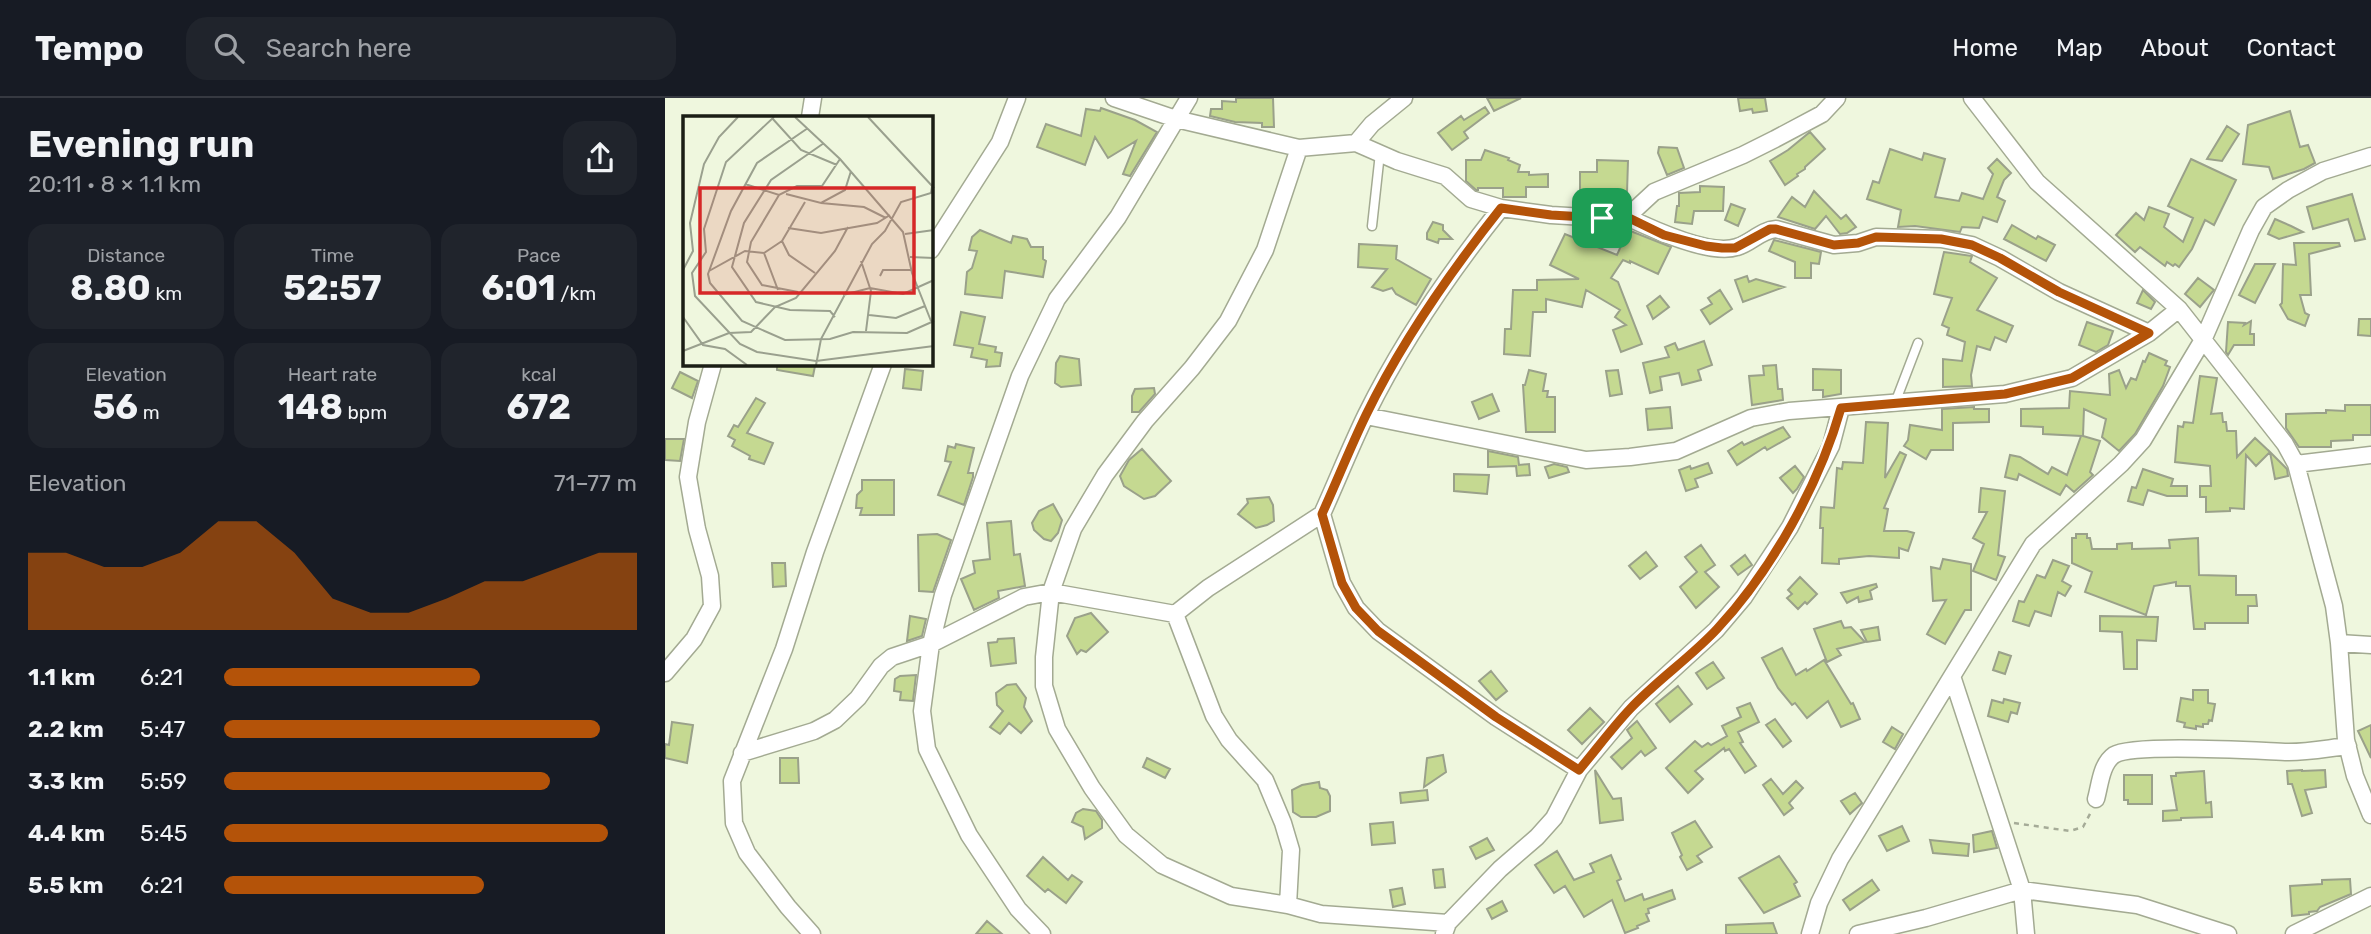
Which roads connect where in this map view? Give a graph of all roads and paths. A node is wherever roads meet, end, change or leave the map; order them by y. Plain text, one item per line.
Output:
1 (813, 98) edge
2 (1017, 98) edge
3 (1114, 98) edge
4 (1189, 98) edge
5 (1404, 98) edge
6 (1837, 98) edge
7 (1972, 98) edge
8 (810, 116) edge
9 (1176, 119) junction
10 (1356, 143) junction
11 (1299, 148) junction
12 (1380, 153) junction
13 (2371, 156) edge
14 (1501, 208) junction
15 (1627, 217) junction
16 (1372, 226) dead end
17 (933, 247) edge
18 (2179, 309) junction
19 (2149, 333) junction
20 (2204, 338) junction
21 (1918, 343) dead end
22 (712, 366) edge
23 (882, 366) edge
24 (1895, 402) junction
25 (1841, 408) junction
26 (1366, 416) junction
27 (2371, 455) edge
28 (2296, 464) junction
29 (1322, 514) junction
30 (1051, 592) junction
31 (1175, 614) junction
32 (2339, 643) junction
33 (931, 644) junction
34 (2371, 645) edge
35 (665, 673) edge
36 (1952, 676) junction
37 (2348, 746) junction
38 (742, 753) junction
39 (1579, 770) junction
40 (2096, 799) joint
41 (2371, 816) edge
42 (2000, 822) junction
43 (2022, 890) junction
44 (2371, 896) edge
45 (1288, 905) junction
46 (1446, 929) edge
47 (812, 934) edge
48 (1042, 934) edge
49 (1810, 934) edge
50 (1857, 934) edge
51 (2026, 934) edge
52 (2228, 934) edge
53 (2294, 934) edge

1 - 8 street
2 - 17 street
3 - 9 street
4 - 9 street
5 - 10 street
6 - 15 street
7 - 18 street
9 - 11 street
9 - 33 street
10 - 11 street
10 - 12 street
11 - 30 street
12 - 14 street
12 - 16 lane
13 - 20 street
14 - 15 street
14 - 26 street
15 - 19 street
18 - 19 street
18 - 20 street
19 - 24 street
20 - 28 street
20 - 36 street
21 - 24 lane
22 - 35 street
23 - 38 street
24 - 25 street
25 - 26 street
25 - 39 street
26 - 29 street
27 - 28 street
28 - 32 street
29 - 31 street
29 - 39 street
30 - 31 street
30 - 33 street
30 - 45 street
31 - 45 street
32 - 34 street
32 - 37 street
33 - 38 street
33 - 48 street
36 - 42 street
36 - 49 street
37 - 40 street
37 - 41 street
38 - 47 street
39 - 46 street
40 - 42 path
42 - 43 street
43 - 50 street
43 - 51 street
43 - 52 street
44 - 53 street
45 - 46 street

